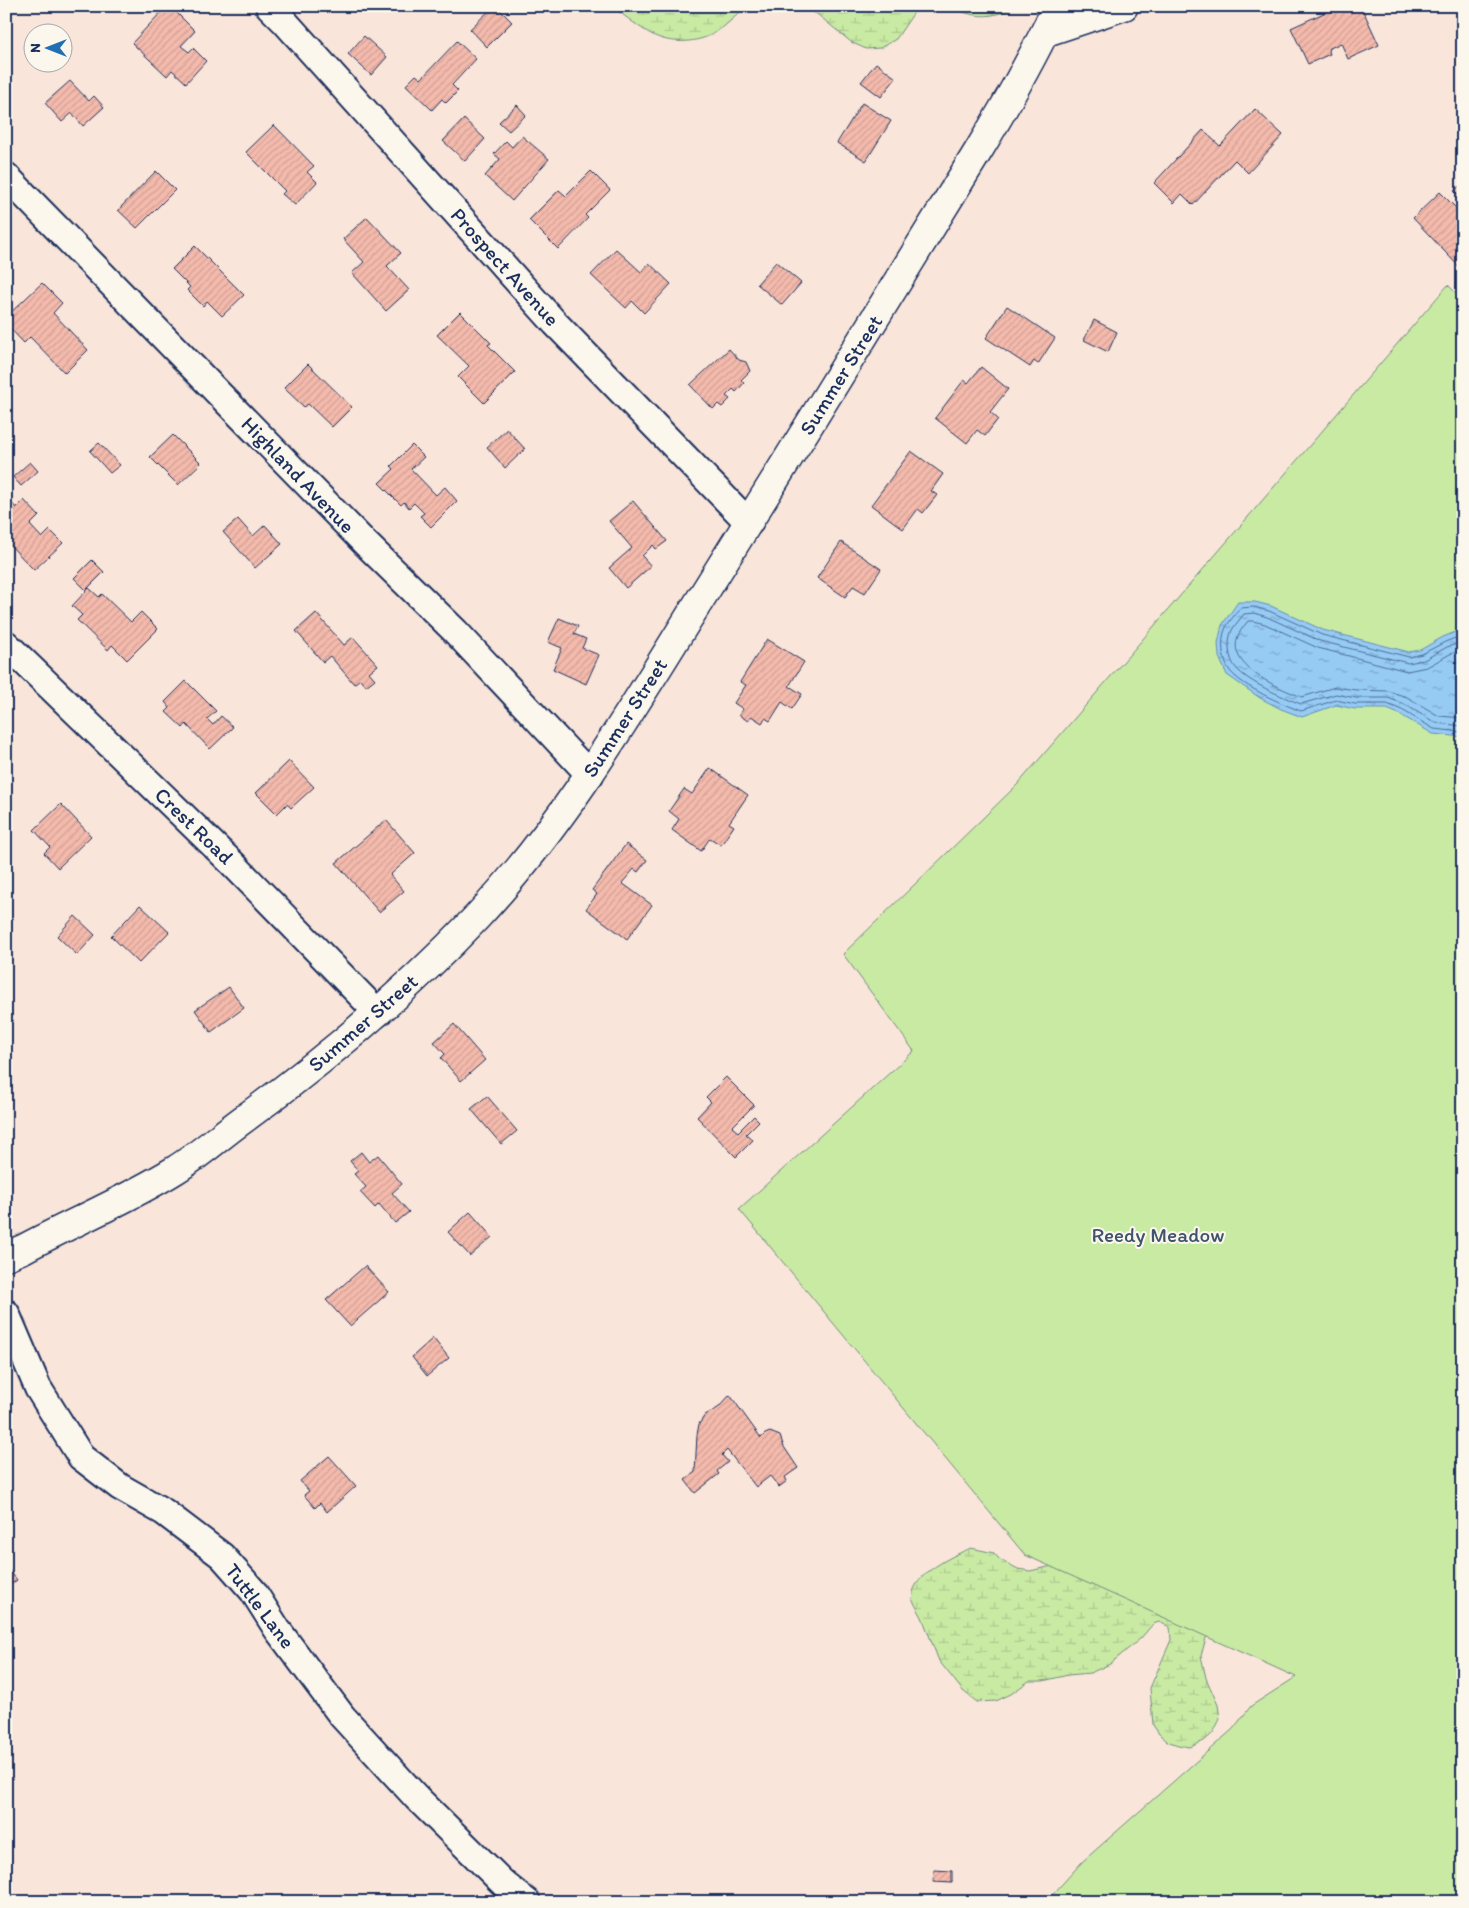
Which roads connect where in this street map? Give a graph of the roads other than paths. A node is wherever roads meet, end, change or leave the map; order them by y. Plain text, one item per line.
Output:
1 (269, 6) edge
2 (1057, 6) edge
3 (1124, 6) edge
4 (1046, 32) junction
5 (6, 176) edge
6 (749, 523) junction
7 (6, 644) edge
8 (590, 774) junction
9 (378, 1013) junction
10 (6, 1256) edge
11 (6, 1313) edge
12 (526, 1902) edge

1 - 6 street, Prospect Avenue
2 - 4 main road, Summer Street
3 - 4 main road
4 - 6 main road, Summer Street
5 - 8 street, Highland Avenue
6 - 8 main road, Summer Street
7 - 9 street, Crest Road
8 - 9 main road, Summer Street
9 - 10 main road, Summer Street
11 - 12 street, Tuttle Lane

